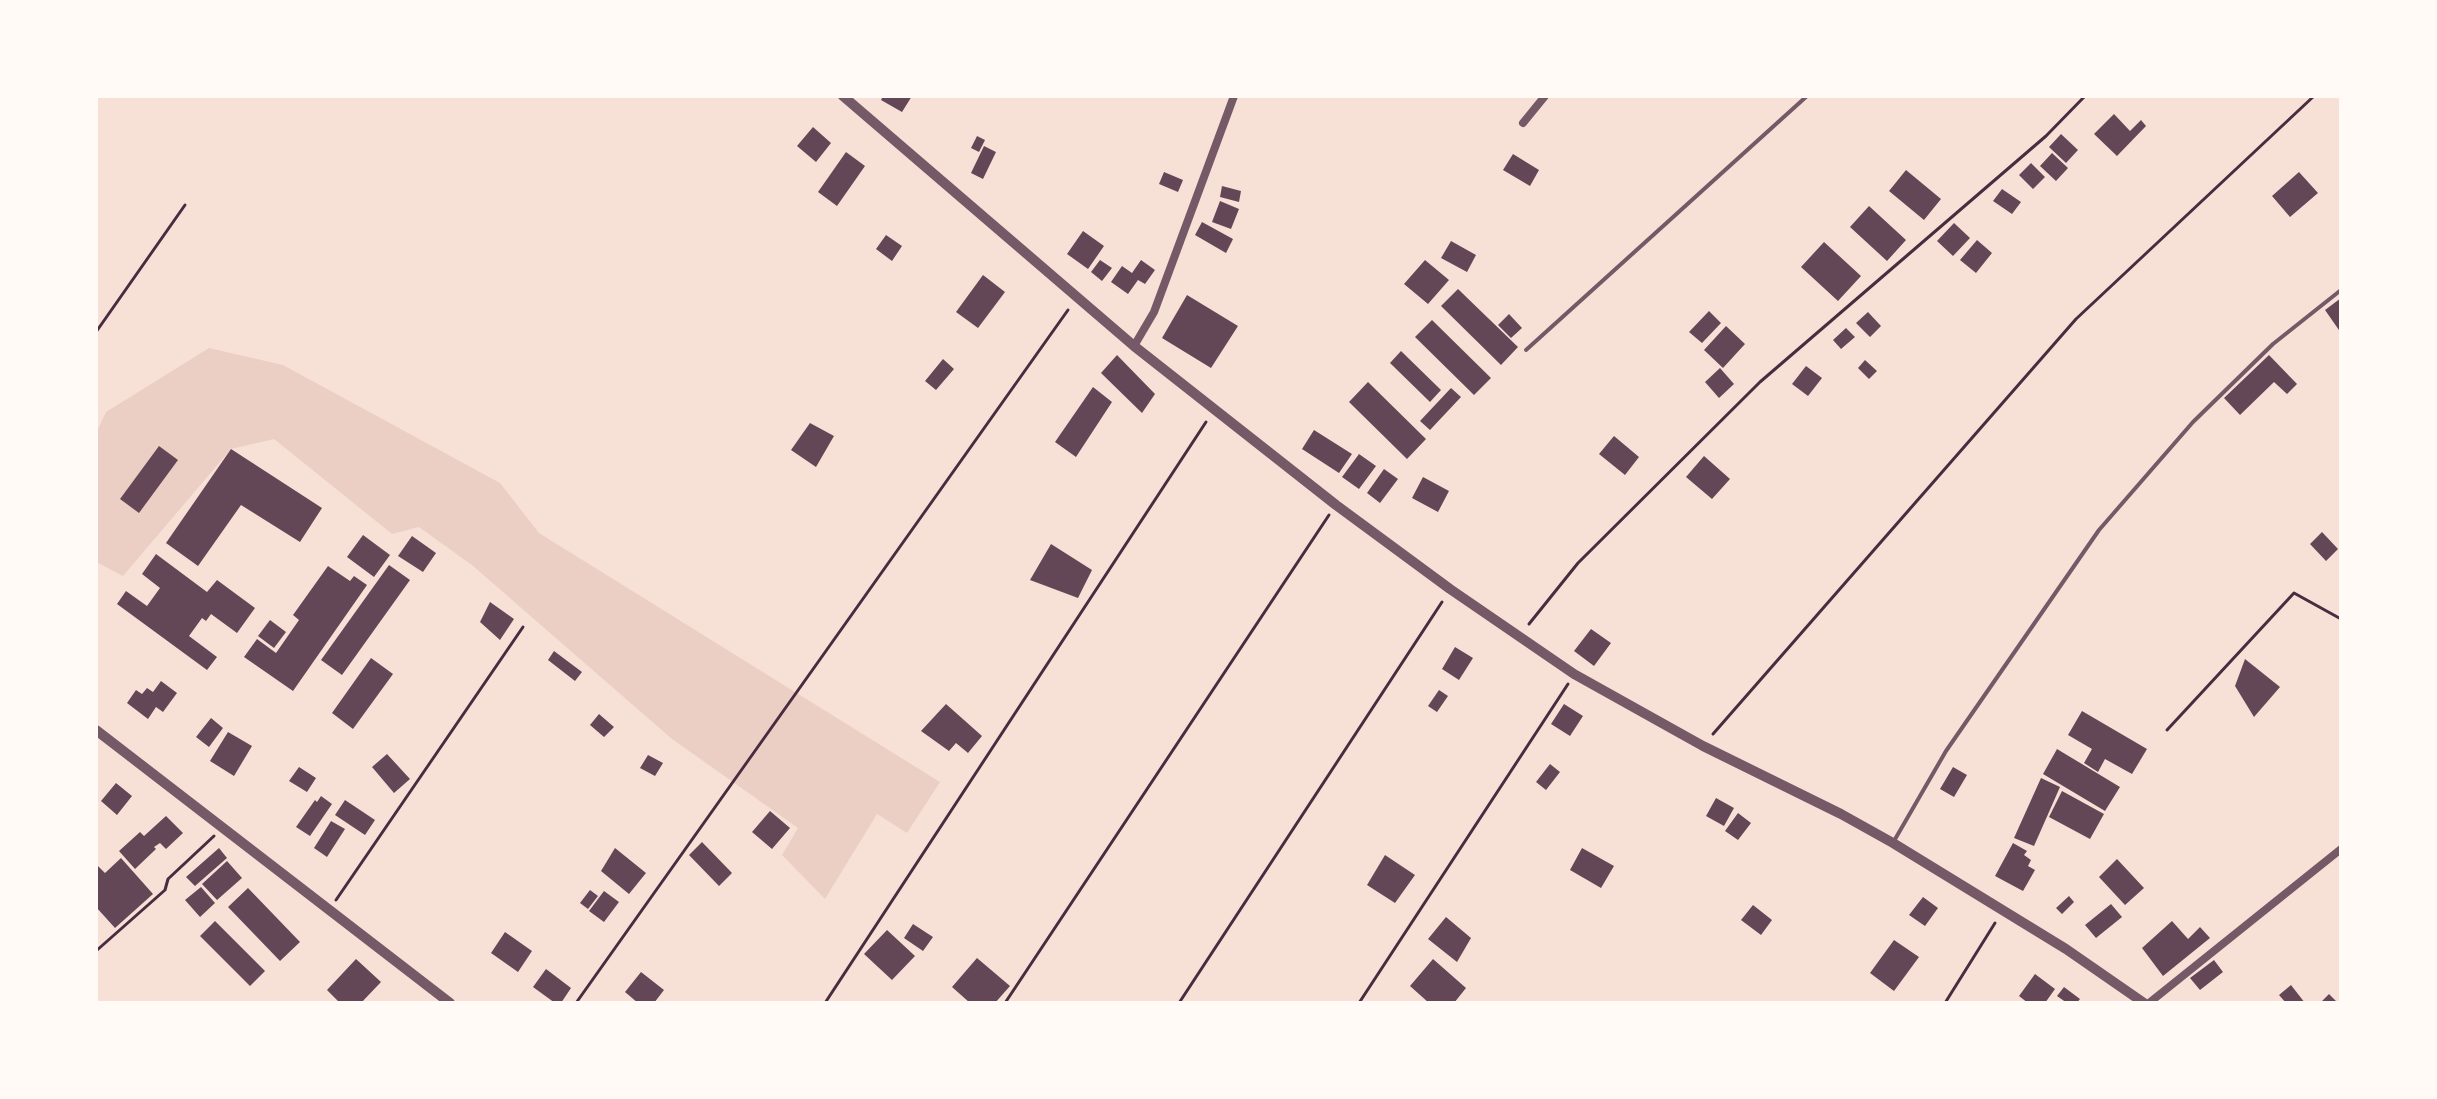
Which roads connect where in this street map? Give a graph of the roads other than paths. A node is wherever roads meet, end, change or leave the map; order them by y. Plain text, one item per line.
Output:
1 (843, 96) edge
2 (1234, 96) edge
3 (1545, 96) edge
4 (1807, 96) edge
5 (1523, 123) dead end
6 (2341, 290) edge
7 (1134, 346) junction
8 (1526, 350) dead end
9 (96, 730) edge
10 (1893, 843) junction
11 (2341, 849) edge
12 (450, 1003) edge
13 (2147, 1003) edge

1 - 7 street
2 - 7 street
3 - 5 street
4 - 8 lane
6 - 10 lane
7 - 10 street
9 - 12 street
10 - 13 street
11 - 13 street

